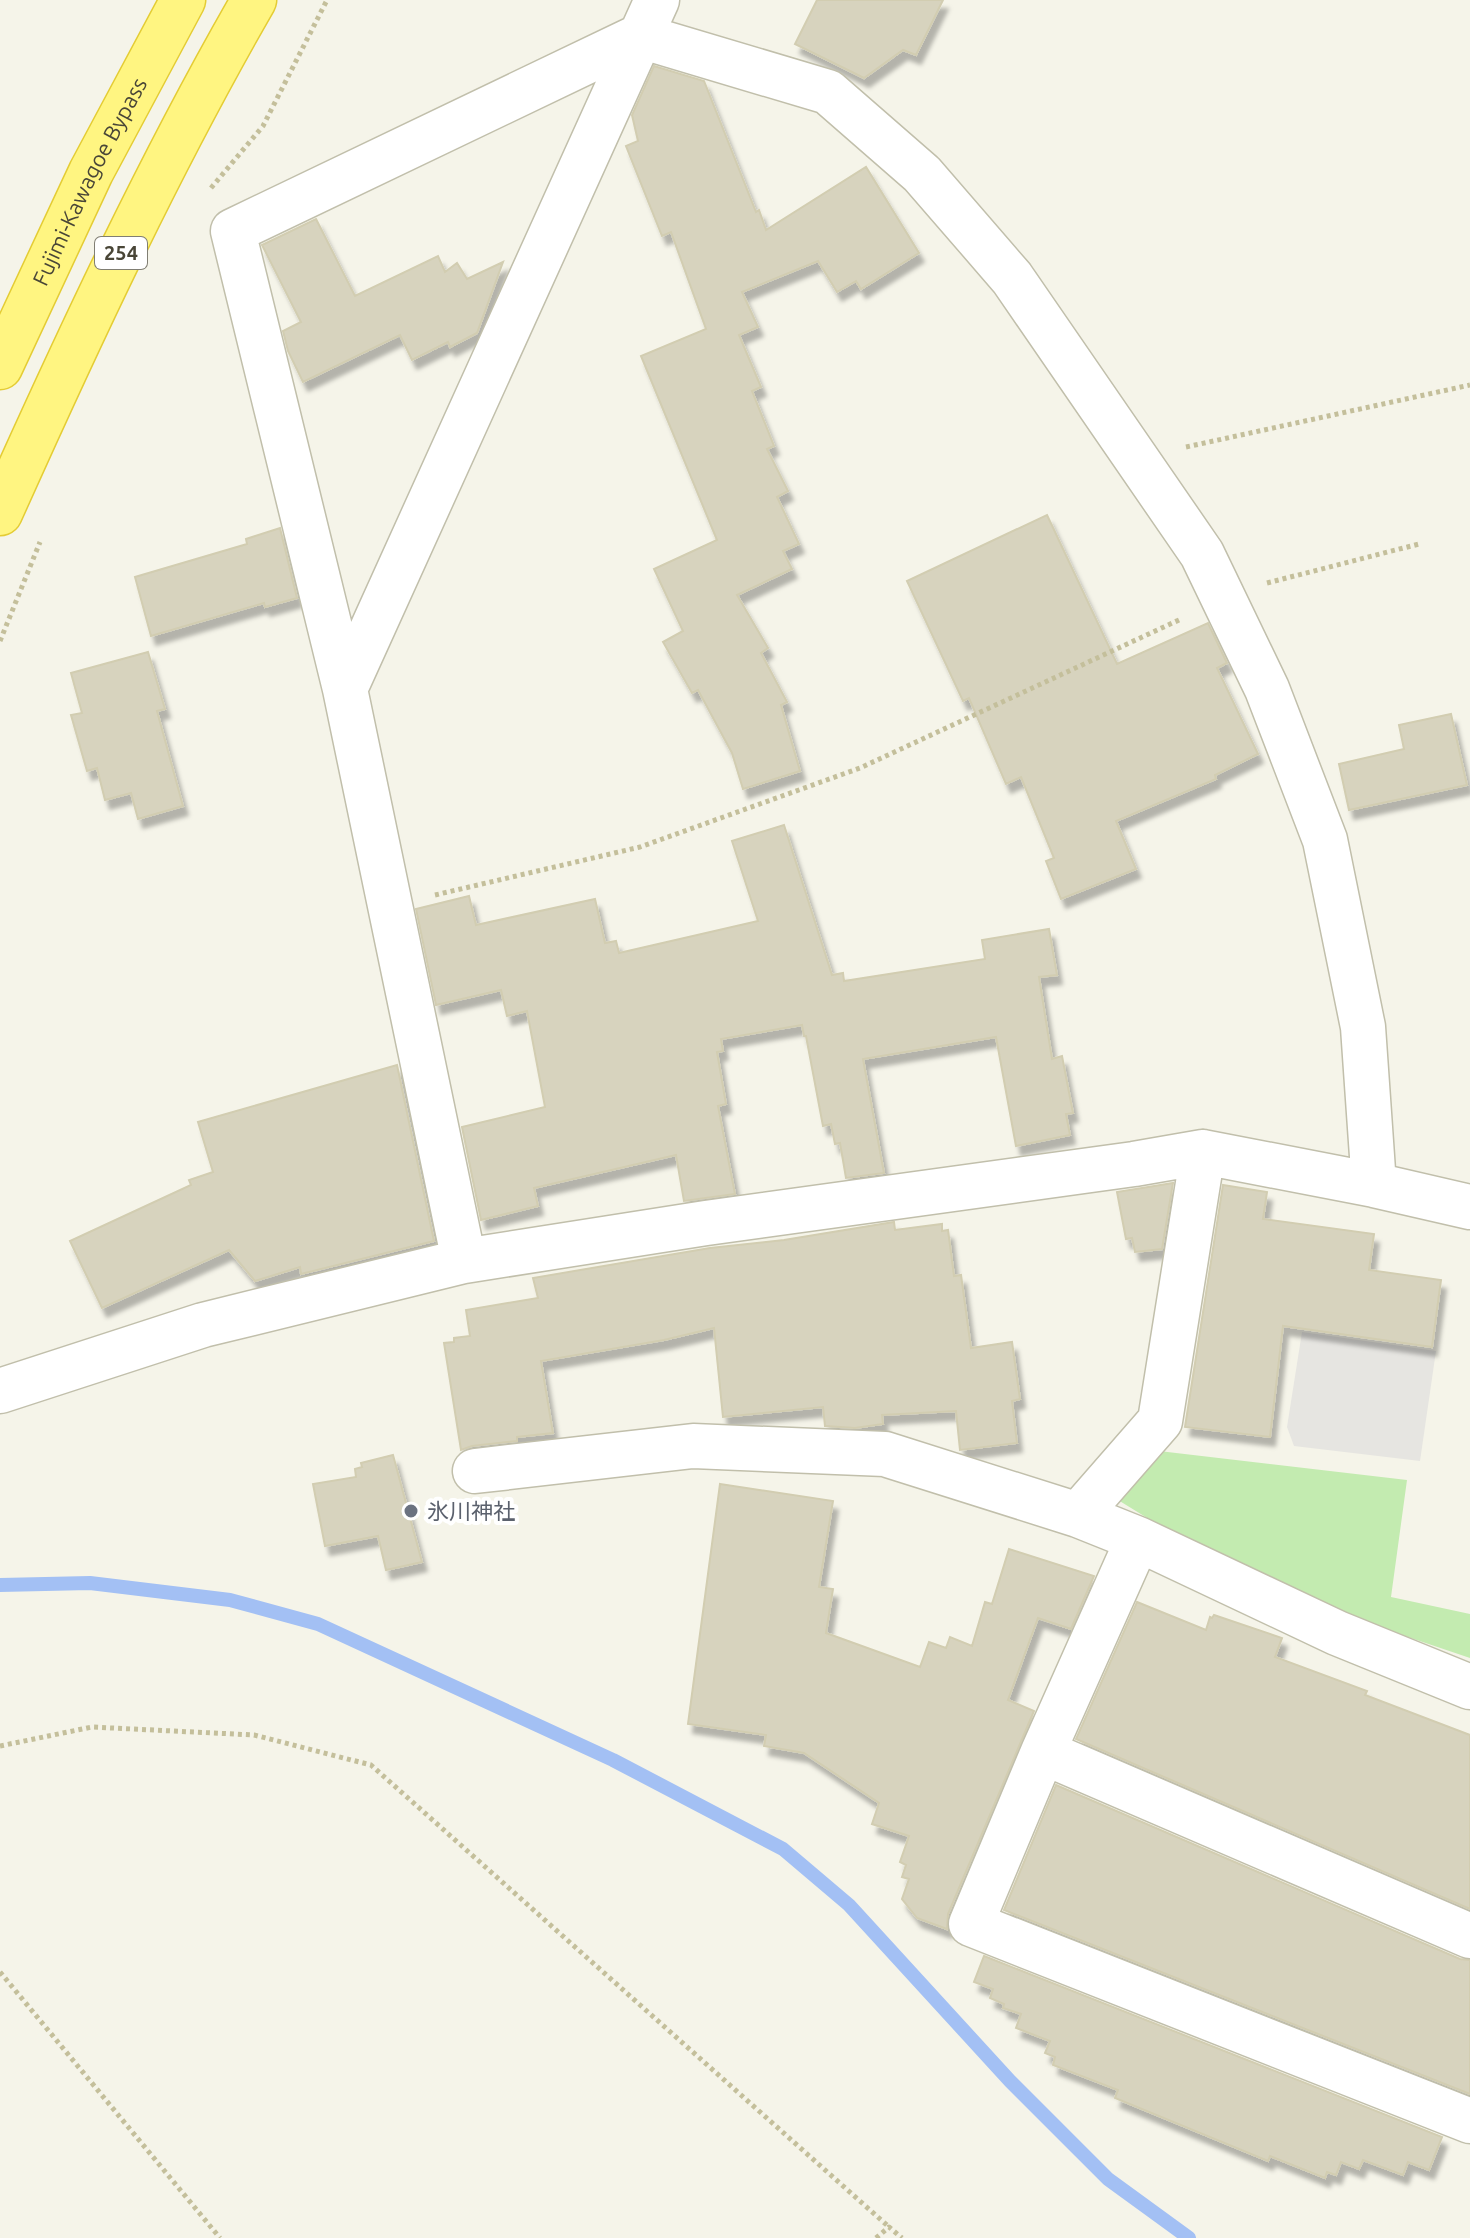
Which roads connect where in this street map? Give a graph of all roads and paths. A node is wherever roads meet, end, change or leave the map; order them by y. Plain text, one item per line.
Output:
1 (183, 0) edge
2 (254, 0) edge
3 (327, 0) edge
4 (649, 18) edge
5 (206, 194) dead end
6 (0, 367) edge
7 (1470, 385) edge
8 (1137, 461) junction
9 (0, 513) edge
10 (42, 539) dead end
11 (1419, 544) dead end
12 (1224, 599) junction
13 (0, 641) edge
14 (345, 689) junction
15 (391, 905) junction
16 (1203, 1152) junction
17 (1374, 1185) junction
18 (1470, 1207) edge
19 (464, 1261) junction
20 (0, 1391) edge
21 (475, 1471) dead end
22 (1078, 1515) junction
23 (1138, 1539) junction
24 (1470, 1687) edge
25 (0, 1746) edge
26 (1043, 1752) junction
27 (1470, 1936) edge
28 (0, 1972) edge
29 (1470, 2121) edge
30 (889, 2227) junction
31 (220, 2238) edge
32 (876, 2238) edge
33 (902, 2238) edge

1 - 6 highway, Fujimi-Kawagoe Bypass / 254
2 - 9 highway, 254
3 - 5 path
4 - 8 street
4 - 14 street
4 - 14 street
7 - 8 path
8 - 12 street
10 - 13 path
11 - 12 path
12 - 15 path
12 - 17 street
14 - 15 street
15 - 19 street
16 - 17 street
16 - 19 street
16 - 22 street
17 - 18 street
19 - 20 street
21 - 22 street
22 - 23 street
23 - 24 street
23 - 26 street
25 - 30 path
26 - 27 street
26 - 29 street
28 - 31 path
30 - 32 path
30 - 33 path

